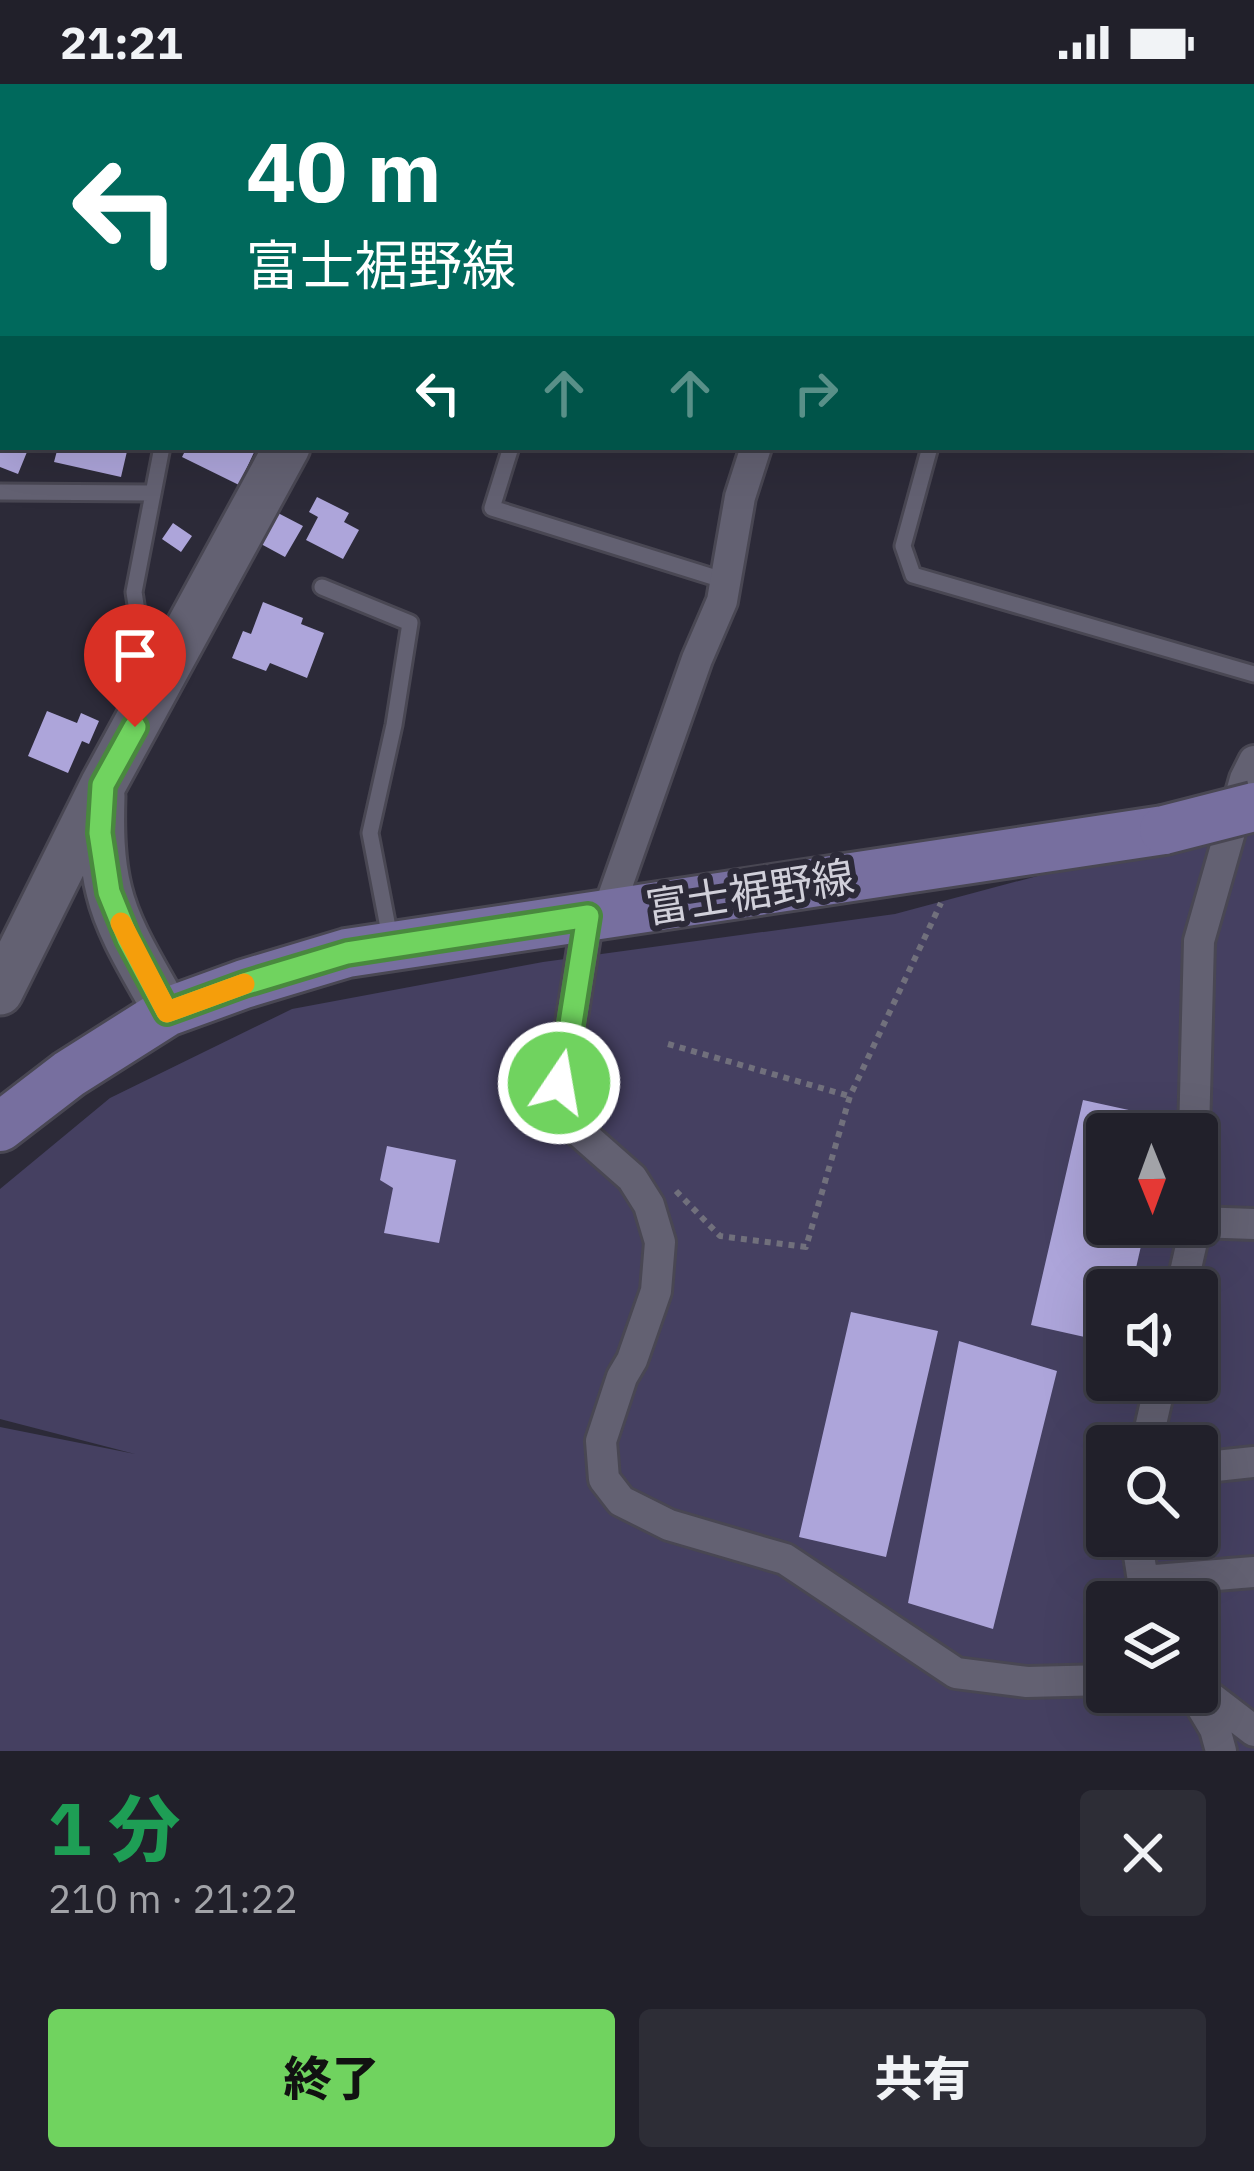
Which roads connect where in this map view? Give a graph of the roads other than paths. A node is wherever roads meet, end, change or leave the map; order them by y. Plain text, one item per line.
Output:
1 (161, 450) edge
2 (285, 450) edge
3 (511, 450) edge
4 (755, 450) edge
5 (929, 450) edge
6 (0, 492) edge
7 (152, 494) junction
8 (725, 581) junction
9 (322, 587) dead end
10 (1254, 674) edge
11 (151, 698) junction
12 (1254, 761) edge
13 (103, 785) junction
14 (1254, 807) edge
15 (598, 915) junction
16 (391, 946) junction
17 (0, 992) edge
18 (167, 1012) junction
19 (1194, 1113) edge
20 (0, 1126) edge
21 (1218, 1223) edge
22 (1254, 1224) edge
23 (1254, 1462) edge
24 (1218, 1466) edge
25 (1254, 1572) edge
26 (1206, 1581) edge
27 (1086, 1681) edge
28 (1218, 1706) edge
29 (1206, 1713) edge
30 (1254, 1731) edge
31 (1221, 1751) edge

1 - 7 lane
2 - 11 street
3 - 8 lane
4 - 8 street
5 - 10 lane
6 - 7 lane
7 - 11 lane
8 - 15 street
9 - 16 lane
11 - 13 street
12 - 19 street
13 - 17 street
13 - 18 street
14 - 15 main road, 富士裾野線, bridge
15 - 16 main road, 富士裾野線
15 - 27 street
16 - 18 main road, 富士裾野線
18 - 20 main road, 富士裾野線
21 - 22 street
23 - 24 street
25 - 26 street
28 - 30 street
29 - 31 street

